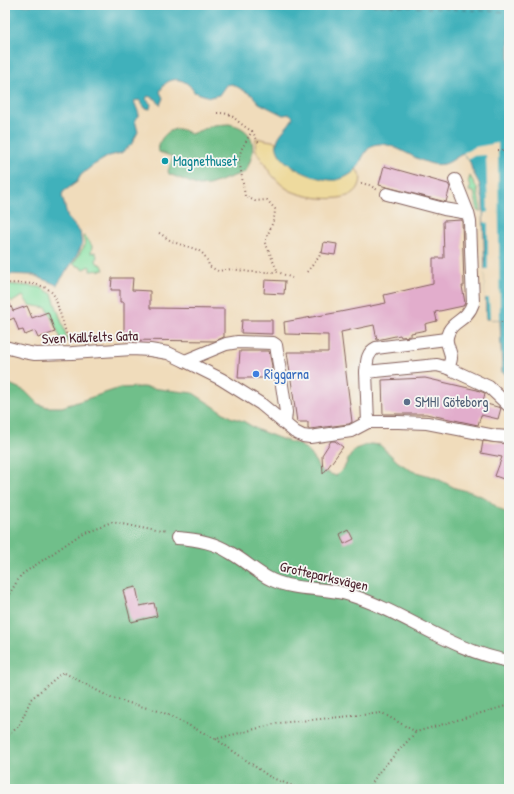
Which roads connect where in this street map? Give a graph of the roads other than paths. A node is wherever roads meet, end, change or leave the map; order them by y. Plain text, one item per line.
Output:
1 (455, 180) dead end
2 (387, 194) road end
3 (468, 212) junction
4 (446, 339) junction
5 (5, 347) edge
6 (185, 361) junction
7 (448, 368) junction
8 (366, 372) junction
9 (509, 406) edge
10 (284, 422) junction
11 (368, 422) junction
12 (509, 437) edge
13 (177, 538) road end
14 (509, 661) edge

1 - 3 street
2 - 3 street
3 - 4 street
4 - 7 street
4 - 8 street
5 - 6 street, Sven Källfelts Gata
6 - 10 street, Sven Källfelts Gata
6 - 10 street
7 - 8 street
7 - 9 street
8 - 11 street
10 - 11 street, Sven Källfelts Gata
11 - 12 street
13 - 14 street, Grotteparksvägen

